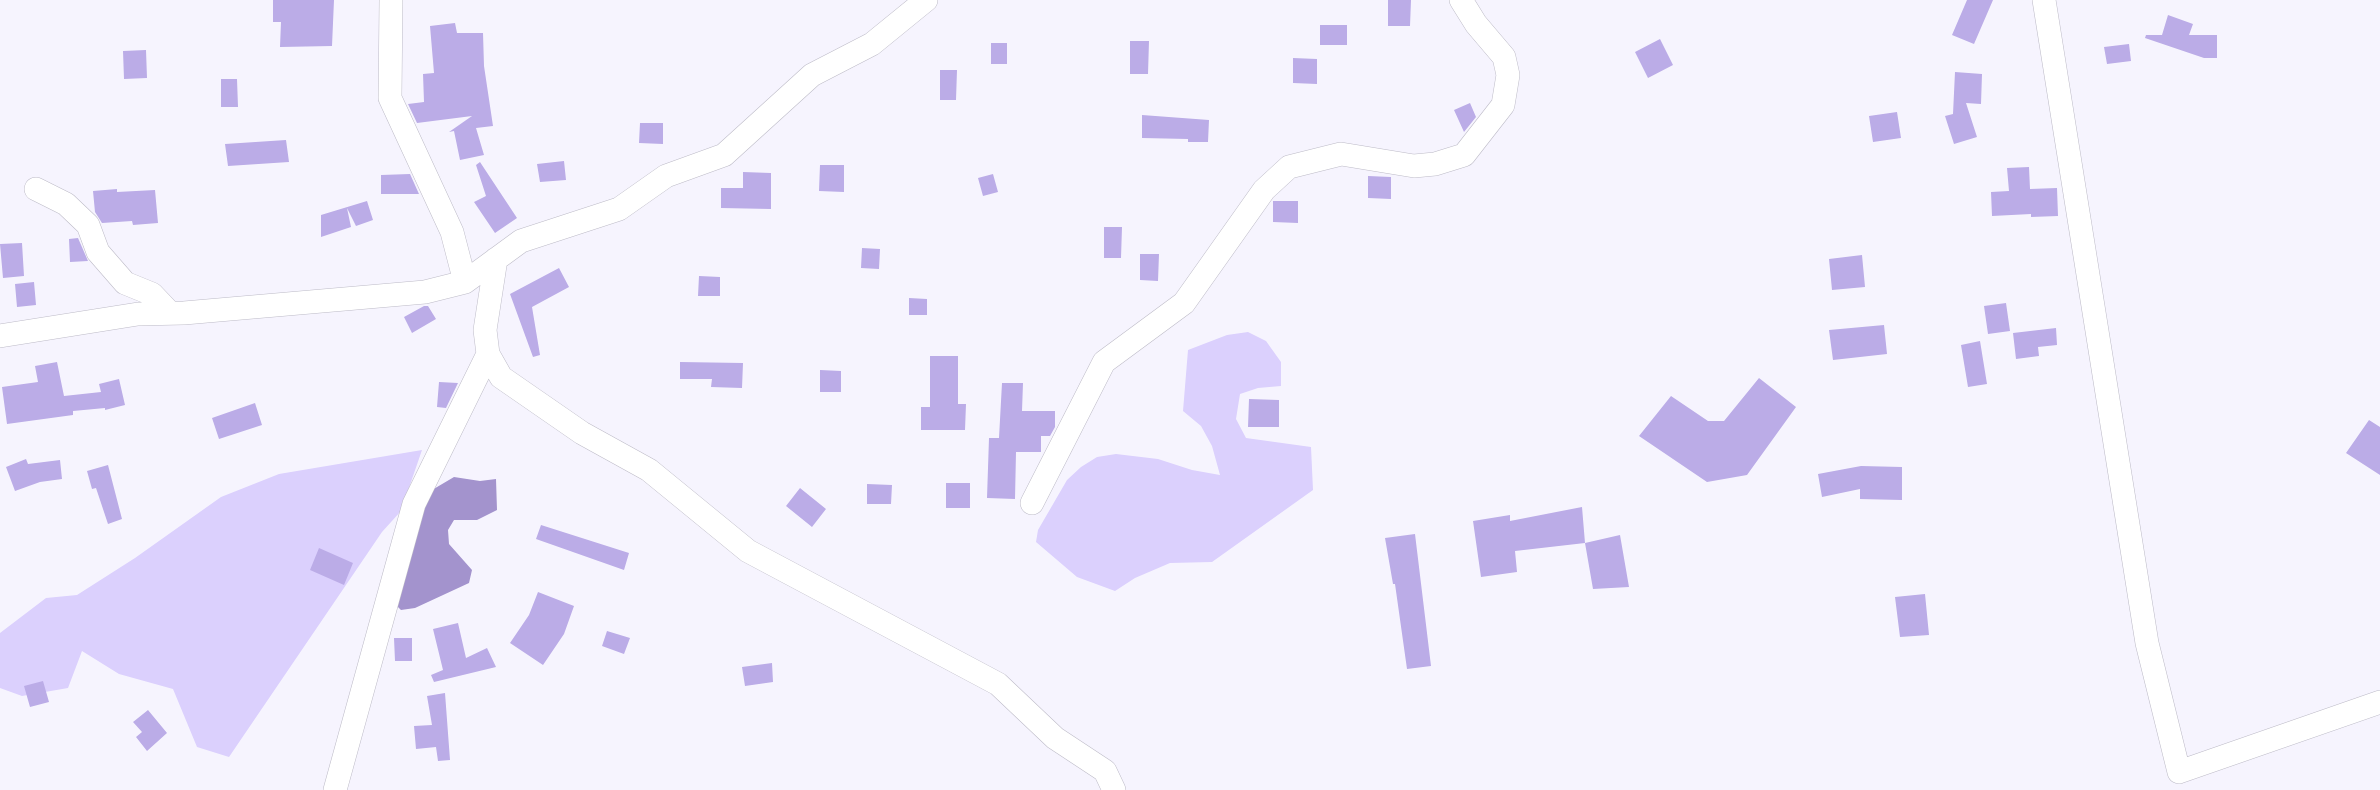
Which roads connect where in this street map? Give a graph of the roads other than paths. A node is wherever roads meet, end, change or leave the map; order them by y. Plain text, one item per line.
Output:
1 (391, 0) edge
2 (926, 0) edge
3 (1461, 0) edge
4 (2043, 0) edge
5 (36, 188) dead end
6 (496, 260) junction
7 (465, 282) junction
8 (170, 313) junction
9 (0, 336) edge
10 (488, 354) junction
11 (1032, 503) dead end
12 (2380, 702) edge
13 (335, 790) edge
14 (1114, 790) edge

1 - 7 street
2 - 6 street
3 - 11 street
4 - 12 street
5 - 8 street
6 - 7 street
6 - 10 street
7 - 8 street
8 - 9 street
10 - 13 street
10 - 14 street

